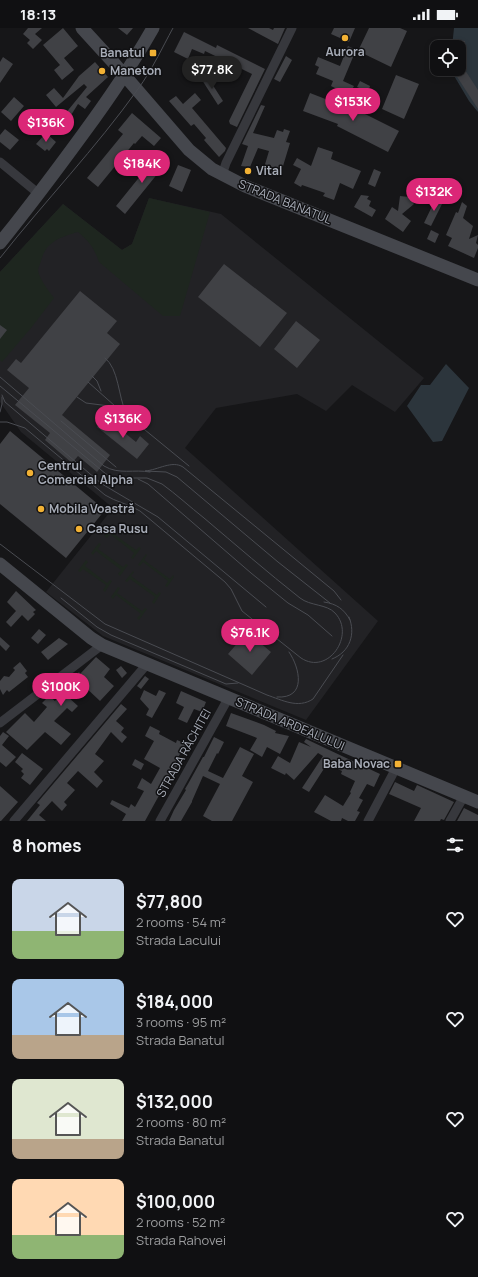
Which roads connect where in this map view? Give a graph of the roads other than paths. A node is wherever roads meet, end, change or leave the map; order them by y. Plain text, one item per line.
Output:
1 (82, 28) edge
2 (153, 28) edge
3 (292, 28) edge
4 (125, 76) junction
5 (0, 162) edge
6 (222, 175) junction
7 (39, 194) junction
8 (0, 243) edge
9 (478, 280) edge
10 (0, 564) edge
11 (102, 645) junction
12 (147, 664) junction
13 (229, 697) junction
14 (0, 723) edge
15 (396, 768) junction
16 (464, 796) junction
17 (478, 802) edge
18 (14, 821) edge
19 (160, 821) edge
20 (368, 821) edge
21 (450, 821) edge

1 - 4 street, STRADA BANATUL
2 - 4 street
3 - 6 street
4 - 6 street, STRADA BANATUL
4 - 7 street
5 - 7 street
6 - 9 street, STRADA BANATUL
7 - 8 street
10 - 11 street, STRADA ARDEALULUI
11 - 12 street, STRADA ARDEALULUI
11 - 14 street
12 - 13 street, STRADA ARDEALULUI
12 - 18 street
13 - 15 street, STRADA ARDEALULUI
13 - 19 street, STRADA RĂCHITEI
15 - 16 street, STRADA ARDEALULUI
15 - 20 street
16 - 17 street, STRADA ARDEALULUI
16 - 21 street

